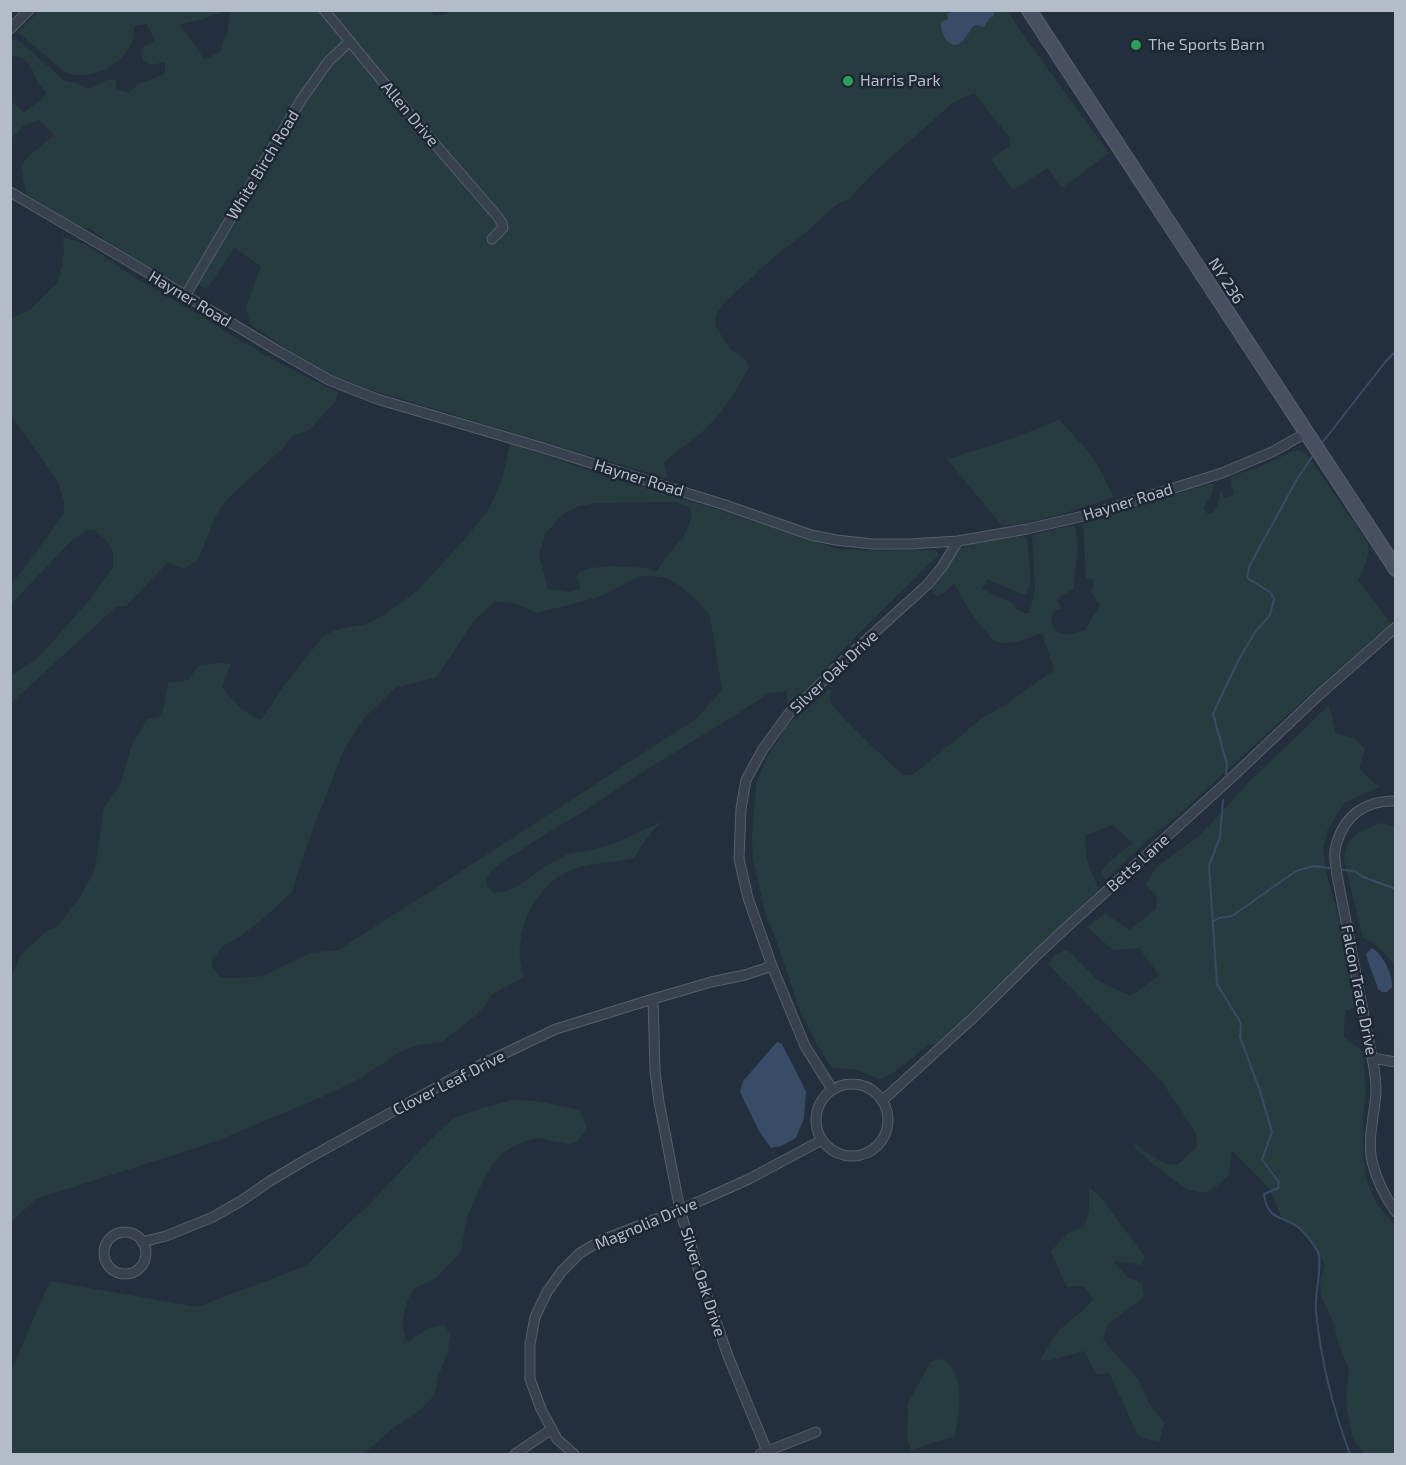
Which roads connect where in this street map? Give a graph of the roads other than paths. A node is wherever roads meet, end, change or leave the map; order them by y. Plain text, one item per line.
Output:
1 (28, 10) edge
2 (324, 10) edge
3 (1029, 10) edge
4 (10, 29) edge
5 (350, 41) junction
6 (10, 192) edge
7 (492, 240) dead end
8 (185, 296) junction
9 (1306, 433) junction
10 (958, 541) junction
11 (1395, 569) edge
12 (1395, 627) edge
13 (1395, 801) edge
14 (772, 966) junction
15 (653, 999) junction
16 (1372, 1058) junction
17 (1395, 1062) edge
18 (832, 1089) junction
19 (882, 1101) junction
20 (822, 1140) junction
21 (680, 1210) junction
22 (1395, 1212) edge
23 (142, 1242) junction
24 (552, 1429) junction
25 (816, 1432) dead end
26 (764, 1453) edge
27 (515, 1455) edge
28 (574, 1455) edge

1 - 4 street
2 - 5 street, Allen Drive
3 - 9 main road, NY 236 / NY 236
5 - 7 street, Allen Drive
5 - 8 street, White Birch Road
6 - 8 street, Hayner Road
8 - 10 street, Hayner Road
9 - 10 street, Hayner Road
9 - 11 main road, NY 236 / NY 236
10 - 14 street, Silver Oak Drive
12 - 19 street, Betts Lane
13 - 16 street, Falcon Trace Drive
14 - 15 street, Clover Leaf Drive
14 - 18 street, Silver Oak Drive
15 - 21 street, Silver Oak Drive
15 - 23 street, Clover Leaf Drive
16 - 17 street
16 - 22 street, Falcon Trace Drive
18 - 19 street
18 - 20 street
19 - 20 street
20 - 21 street, Magnolia Drive
21 - 24 street, Magnolia Drive
21 - 26 street, Silver Oak Drive
23 - 23 street
24 - 27 street
24 - 28 street, Magnolia Drive
25 - 26 street

